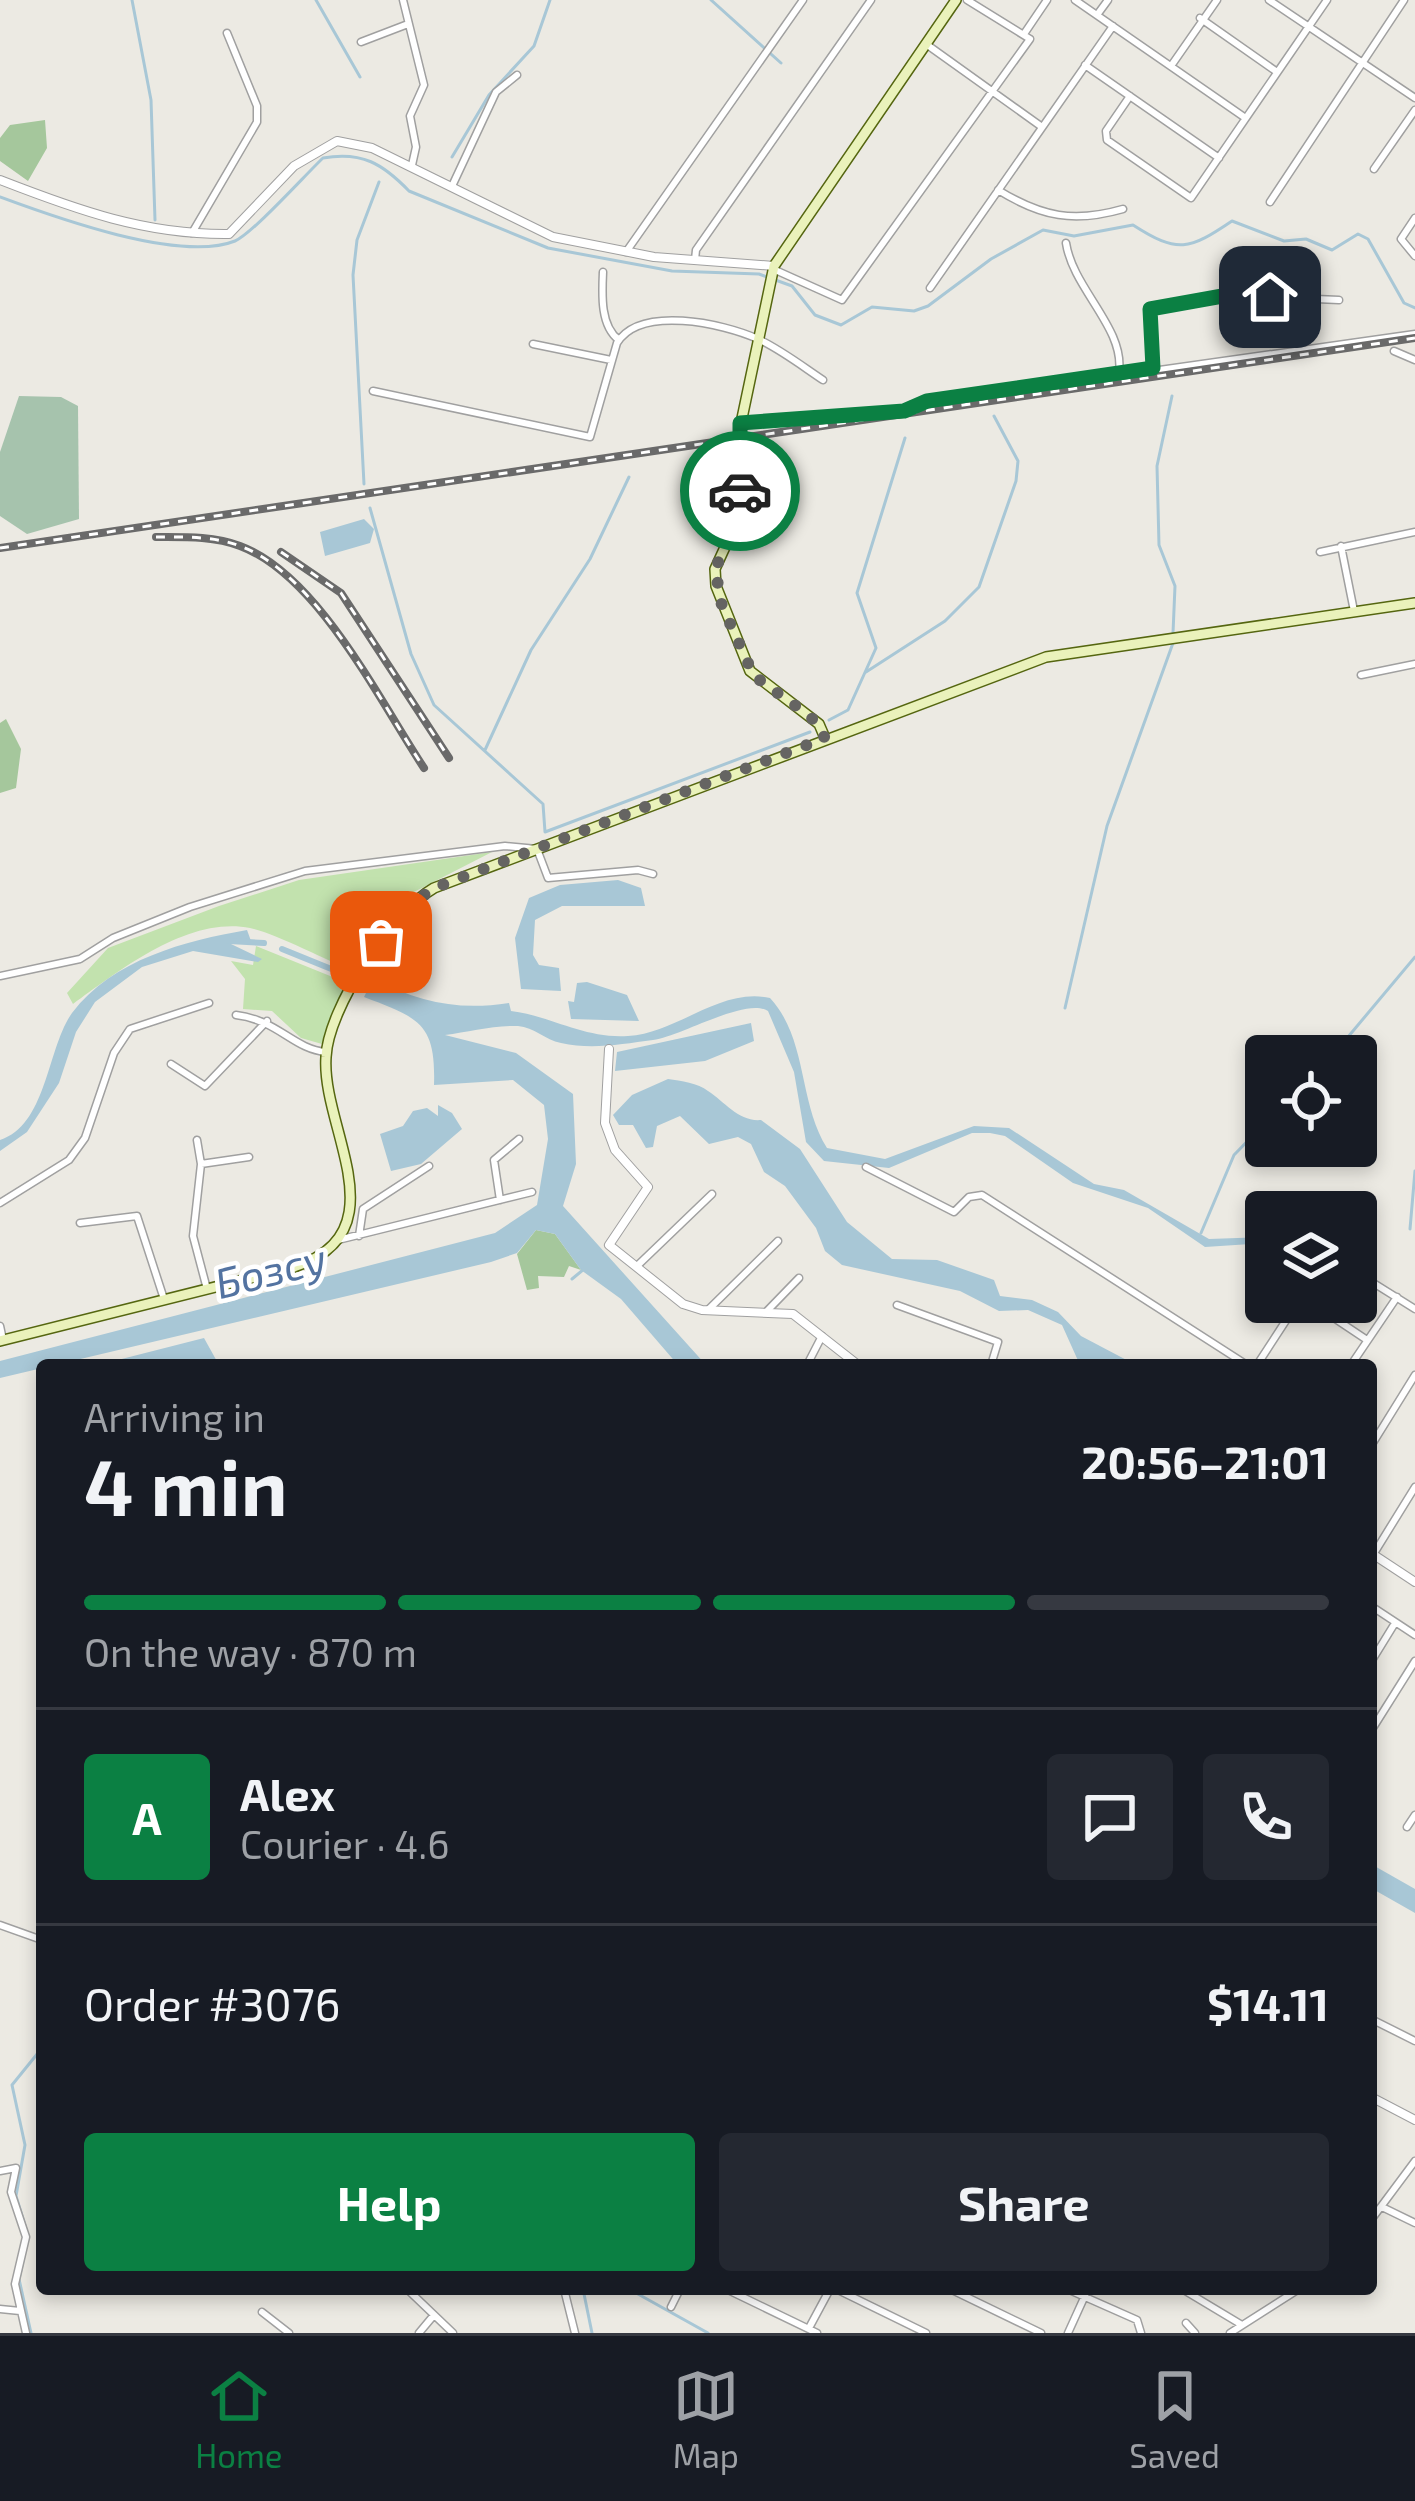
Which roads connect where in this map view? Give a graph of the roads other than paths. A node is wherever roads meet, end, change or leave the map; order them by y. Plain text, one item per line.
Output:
1 (404, 0) edge
2 (803, 0) edge
3 (871, 0) edge
4 (956, 0) edge
5 (968, 0) edge
6 (1047, 0) edge
7 (1075, 0) edge
8 (1108, 0) edge
9 (1269, 0) edge
10 (1328, 0) edge
11 (1404, 0) edge
12 (1210, 2) edge
13 (1097, 15) junction
14 (1200, 18) junction
15 (408, 24) junction
16 (1113, 26) junction
17 (1309, 26) junction
18 (227, 33) dead end
19 (1024, 34) junction
20 (361, 42) dead end
21 (926, 44) junction
22 (1362, 63) junction
23 (1085, 65) junction
24 (1171, 66) junction
25 (1277, 71) junction
26 (517, 75) dead end
27 (992, 90) junction
28 (1130, 96) junction
29 (1415, 98) edge
30 (1415, 110) edge
31 (1244, 117) junction
32 (1042, 127) junction
33 (1219, 158) junction
34 (412, 165) junction
35 (1375, 169) dead end
36 (0, 180) edge
37 (453, 184) junction
38 (998, 190) junction
39 (1270, 202) dead end
40 (1123, 209) dead end
41 (1415, 218) edge
42 (190, 234) junction
43 (1066, 243) dead end
44 (626, 253) junction
45 (1415, 256) edge
46 (695, 261) junction
47 (774, 267) junction
48 (603, 272) dead end
49 (930, 288) dead end
50 (1339, 300) dead end
51 (1415, 334) edge
52 (758, 339) junction
53 (619, 340) junction
54 (533, 344) dead end
55 (1394, 351) dead end
56 (1415, 360) edge
57 (611, 361) junction
58 (1153, 368) junction
59 (1118, 372) junction
60 (823, 380) dead end
61 (374, 391) dead end
62 (740, 423) junction
63 (1415, 532) edge
64 (1341, 546) junction
65 (1320, 553) dead end
66 (1415, 603) edge
67 (1354, 610) junction
68 (1415, 664) edge
69 (1361, 675) dead end
70 (819, 724) junction
71 (838, 734) junction
72 (825, 738) junction
73 (537, 849) junction
74 (653, 874) dead end
75 (0, 976) edge
76 (209, 1003) dead end
77 (236, 1016) dead end
78 (267, 1021) junction
79 (609, 1049) dead end
80 (326, 1052) junction
81 (171, 1064) dead end
82 (519, 1138) dead end
83 (197, 1140) dead end
84 (248, 1157) dead end
85 (201, 1164) junction
86 (429, 1166) dead end
87 (866, 1167) dead end
88 (532, 1192) dead end
89 (712, 1194) dead end
90 (500, 1200) junction
91 (0, 1203) edge
92 (80, 1223) dead end
93 (359, 1235) junction
94 (334, 1241) junction
95 (778, 1241) dead end
96 (635, 1268) junction
97 (799, 1277) dead end
98 (1377, 1285) edge
99 (207, 1289) junction
100 (1396, 1297) junction
101 (164, 1300) junction
102 (897, 1305) dead end
103 (1415, 1309) edge
104 (708, 1310) junction
105 (767, 1310) junction
106 (1284, 1323) edge
107 (1341, 1323) edge
108 (0, 1326) edge
109 (822, 1336) junction
110 (1, 1341) edge
111 (1368, 1341) junction
112 (810, 1359) edge
113 (851, 1359) edge
114 (993, 1359) edge
115 (1238, 1359) edge
116 (1261, 1359) edge
117 (1356, 1359) edge
118 (1415, 1375) edge
119 (1377, 1436) edge
120 (1415, 1487) edge
121 (1406, 1502) junction
122 (1415, 1509) edge
123 (1377, 1546) edge
124 (1377, 1557) edge
125 (1415, 1582) edge
126 (1377, 1610) edge
127 (1395, 1623) junction
128 (1415, 1635) edge
129 (1377, 1652) edge
130 (1415, 1661) edge
131 (1377, 1721) edge
132 (1415, 1815) edge
133 (1407, 1827) dead end
134 (0, 1925) edge
135 (36, 1938) edge
136 (1377, 2022) edge
137 (1415, 2041) edge
138 (1377, 2101) edge
139 (1415, 2120) edge
140 (1415, 2161) edge
141 (0, 2171) edge
142 (1382, 2207) junction
143 (1377, 2213) edge
144 (1415, 2224) edge
145 (413, 2295) edge
146 (566, 2295) edge
147 (677, 2295) edge
148 (737, 2295) edge
149 (830, 2295) edge
150 (846, 2295) edge
151 (962, 2295) edge
152 (1085, 2295) edge
153 (1090, 2295) edge
154 (1192, 2295) edge
155 (1290, 2295) edge
156 (671, 2308) dead end
157 (0, 2309) edge
158 (20, 2311) junction
159 (262, 2312) dead end
160 (434, 2315) junction
161 (1186, 2324) dead end
162 (1242, 2325) junction
163 (283, 2331) edge
164 (578, 2332) edge
165 (811, 2332) edge
166 (26, 2333) edge
167 (419, 2333) edge
168 (453, 2333) edge
169 (926, 2333) edge
170 (1041, 2333) edge
171 (1068, 2333) edge
172 (1141, 2333) edge
173 (1195, 2333) edge
174 (1230, 2333) edge

1 - 15 street
2 - 44 street
3 - 46 street
4 - 21 main road
5 - 19 street
6 - 19 street
7 - 13 street
8 - 13 street
9 - 17 street
10 - 17 street
11 - 22 street
12 - 14 street
13 - 16 street
14 - 24 street
14 - 25 street
15 - 20 street
15 - 34 street
16 - 23 street
16 - 24 street
17 - 22 street
17 - 25 street
18 - 42 street
19 - 27 street
21 - 27 street
21 - 47 main road
22 - 29 street
22 - 39 street
23 - 28 street
23 - 32 street
24 - 31 street
25 - 31 street
26 - 37 street
27 - 32 street
27 - 47 street
28 - 33 street
28 - 33 street
30 - 35 street
31 - 33 street
32 - 38 street
34 - 37 street
34 - 42 street
36 - 42 street
37 - 44 street
38 - 40 street
38 - 49 street
41 - 45 street
43 - 59 street
44 - 46 street
46 - 47 street
47 - 52 main road
48 - 53 street
50 - 58 street
51 - 58 street
52 - 53 street
52 - 60 street
52 - 62 main road
53 - 57 street
54 - 57 street
55 - 56 street
57 - 61 street
58 - 59 street
59 - 62 street
62 - 70 main road
63 - 64 street
64 - 65 street
64 - 67 street
66 - 67 main road
67 - 71 main road
68 - 69 street
70 - 71 main road
70 - 72 main road
71 - 72 main road
72 - 73 main road
73 - 74 street
73 - 75 street
73 - 80 main road
76 - 91 street
77 - 78 street
78 - 80 street
78 - 81 street
79 - 96 street
80 - 94 main road
82 - 90 street
83 - 85 street
84 - 85 street
85 - 99 street
86 - 93 street
87 - 115 street
88 - 90 street
89 - 96 street
90 - 93 street
92 - 101 street
93 - 94 street
94 - 99 main road
95 - 104 street
96 - 104 street
97 - 105 street
98 - 100 street
99 - 101 main road
100 - 103 street
100 - 111 street
101 - 110 main road
102 - 114 street
104 - 105 street
105 - 109 street
106 - 116 street
107 - 111 street
108 - 110 street
109 - 112 street
109 - 113 street
111 - 117 street
118 - 119 street
120 - 121 street
121 - 122 street
121 - 123 street
124 - 125 street
126 - 127 street
127 - 128 street
127 - 129 street
130 - 131 street
132 - 133 street
134 - 135 street
136 - 137 street
138 - 139 street
140 - 142 street
141 - 158 street
142 - 143 street
142 - 144 street
145 - 160 street
146 - 164 street
147 - 156 street
148 - 165 street
149 - 165 street
150 - 169 street
151 - 170 street
152 - 171 street
153 - 172 street
154 - 162 street
155 - 162 street
157 - 158 street
158 - 166 street
159 - 163 street
160 - 167 street
160 - 168 street
161 - 173 street
162 - 174 street

